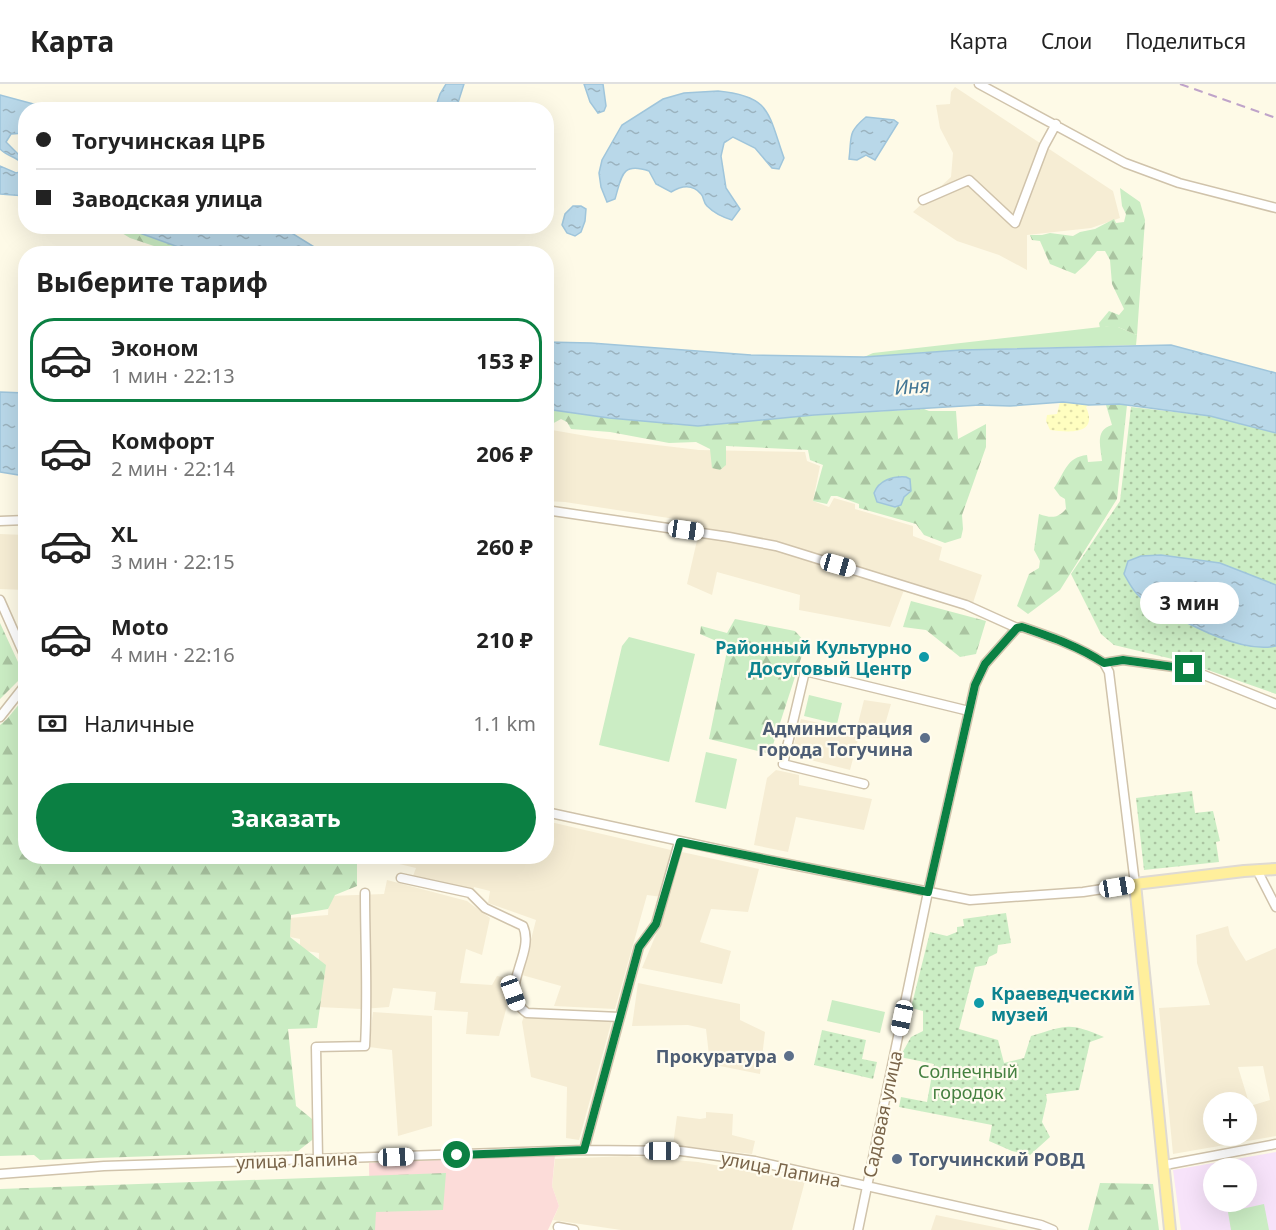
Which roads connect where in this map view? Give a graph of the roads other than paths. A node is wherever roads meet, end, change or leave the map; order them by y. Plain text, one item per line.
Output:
1 (979, 84) edge
2 (1056, 124) junction
3 (923, 200) dead end
4 (1276, 208) edge
5 (554, 511) edge
6 (18, 520) edge
7 (0, 521) edge
8 (0, 600) edge
9 (1017, 628) junction
10 (18, 641) edge
11 (1104, 663) junction
12 (18, 694) edge
13 (1276, 704) edge
14 (969, 711) junction
15 (0, 717) edge
16 (864, 784) dead end
17 (554, 814) edge
18 (680, 842) junction
19 (1276, 869) edge
20 (1257, 870) junction
21 (401, 878) dead end
22 (1135, 884) junction
23 (928, 892) junction
24 (365, 893) dead end
25 (1276, 907) edge
26 (620, 1017) junction
27 (1276, 1143) edge
28 (584, 1150) junction
29 (318, 1159) junction
30 (1165, 1166) junction
31 (0, 1174) edge
32 (867, 1186) junction
33 (558, 1227) dead end
34 (574, 1230) edge
35 (858, 1230) edge
36 (1053, 1230) edge
37 (1170, 1230) edge

1 - 2 street
2 - 3 street
2 - 4 street
5 - 9 street
6 - 7 street
8 - 10 street
9 - 11 street
9 - 14 street, Садовая улица
11 - 13 street
11 - 22 street
12 - 15 street
14 - 16 street
14 - 23 street, Садовая улица
17 - 18 street
18 - 23 street
18 - 26 street
19 - 20 main road
20 - 22 main road
20 - 25 street
21 - 26 street
22 - 23 street
22 - 30 main road
23 - 32 street, Садовая улица
24 - 29 street
26 - 28 street
27 - 30 street
28 - 29 street, улица Лапина
28 - 32 street, улица Лапина
29 - 31 street, улица Лапина
30 - 37 main road
32 - 35 street, Садовая улица
32 - 36 street, улица Лапина
33 - 34 street

